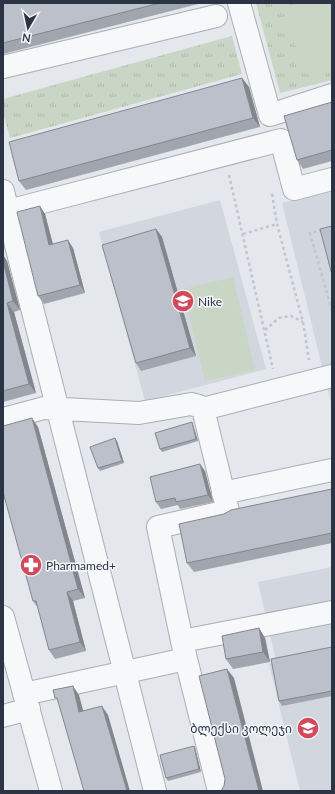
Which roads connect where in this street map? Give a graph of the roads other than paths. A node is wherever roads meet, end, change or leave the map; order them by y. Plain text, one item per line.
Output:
1 (239, 3) edge
2 (216, 16) dead end
3 (3, 67) edge
4 (332, 95) edge
5 (332, 178) edge
6 (5, 201) edge
7 (9, 247) edge
8 (323, 378) edge
9 (58, 408) junction
10 (203, 409) junction
11 (3, 419) edge
12 (332, 470) edge
13 (223, 493) junction
14 (332, 612) edge
15 (3, 617) edge
16 (184, 650) junction
17 (9, 659) edge
18 (124, 672) junction
19 (26, 702) junction
20 (3, 716) edge
21 (51, 791) edge
22 (154, 791) edge
23 (219, 791) edge

1 - 4 street
2 - 3 street
5 - 6 street
6 - 7 street
7 - 9 street
8 - 10 street
9 - 10 street
9 - 11 street
9 - 18 street
10 - 13 street
12 - 13 street
13 - 16 street
14 - 16 street
15 - 17 street
16 - 18 street
16 - 23 street
17 - 19 street
18 - 19 street
18 - 22 street
19 - 20 street
19 - 21 street

